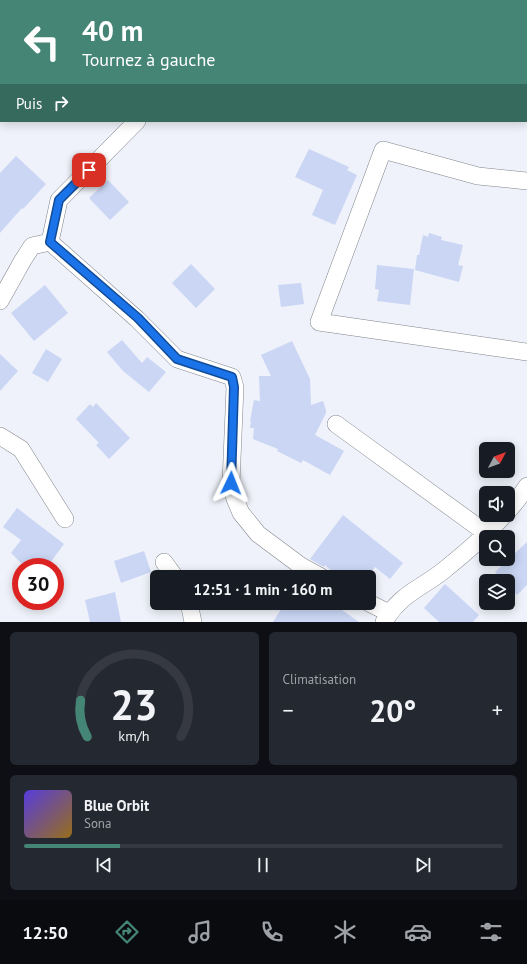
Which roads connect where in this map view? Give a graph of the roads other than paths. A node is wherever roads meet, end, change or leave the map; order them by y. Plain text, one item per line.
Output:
1 (136, 122) edge
2 (527, 181) edge
3 (50, 242) junction
4 (0, 302) edge
5 (527, 352) edge
6 (336, 424) dead end
7 (0, 436) edge
8 (527, 486) edge
9 (515, 503) edge
10 (65, 519) dead end
11 (497, 522) edge
12 (481, 530) edge
13 (490, 530) edge
14 (479, 540) edge
15 (164, 562) dead end
16 (170, 570) edge
17 (308, 570) edge
18 (376, 609) edge
19 (190, 610) edge
20 (386, 618) edge
21 (193, 622) edge

1 - 3 street
2 - 5 street
3 - 4 street
3 - 17 street
6 - 12 street
7 - 10 street
8 - 9 street
11 - 13 street
14 - 20 street
15 - 16 street
18 - 20 street
19 - 21 street

